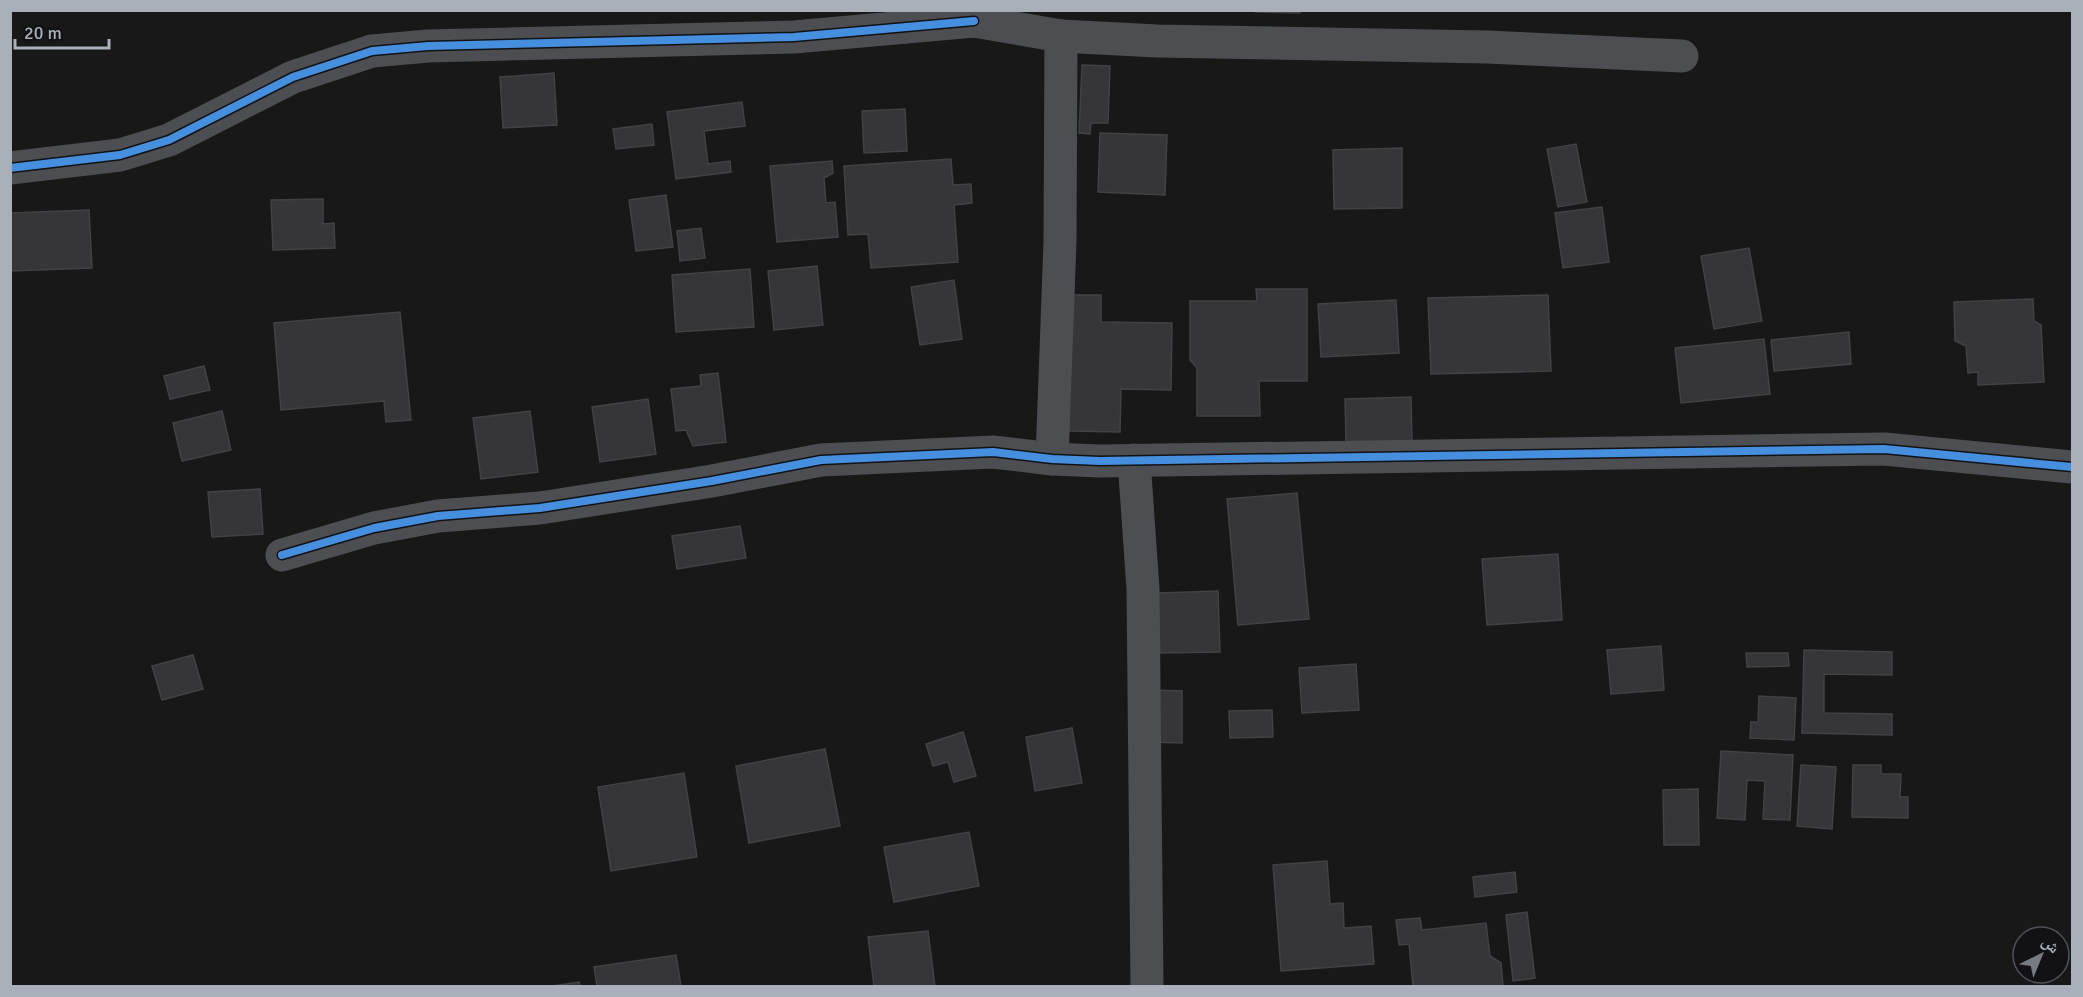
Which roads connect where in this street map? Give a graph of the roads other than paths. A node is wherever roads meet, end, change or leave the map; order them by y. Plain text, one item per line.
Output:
1 (974, 16) edge
2 (1061, 36) junction
3 (1682, 56) dead end
4 (10, 168) edge
5 (1052, 459) junction
6 (1134, 460) junction
7 (2073, 467) edge
8 (282, 555) dead end
9 (1147, 987) edge

1 - 2 street
1 - 4 street
2 - 3 street
2 - 5 street
5 - 6 street
5 - 8 street
6 - 7 street
6 - 9 street

